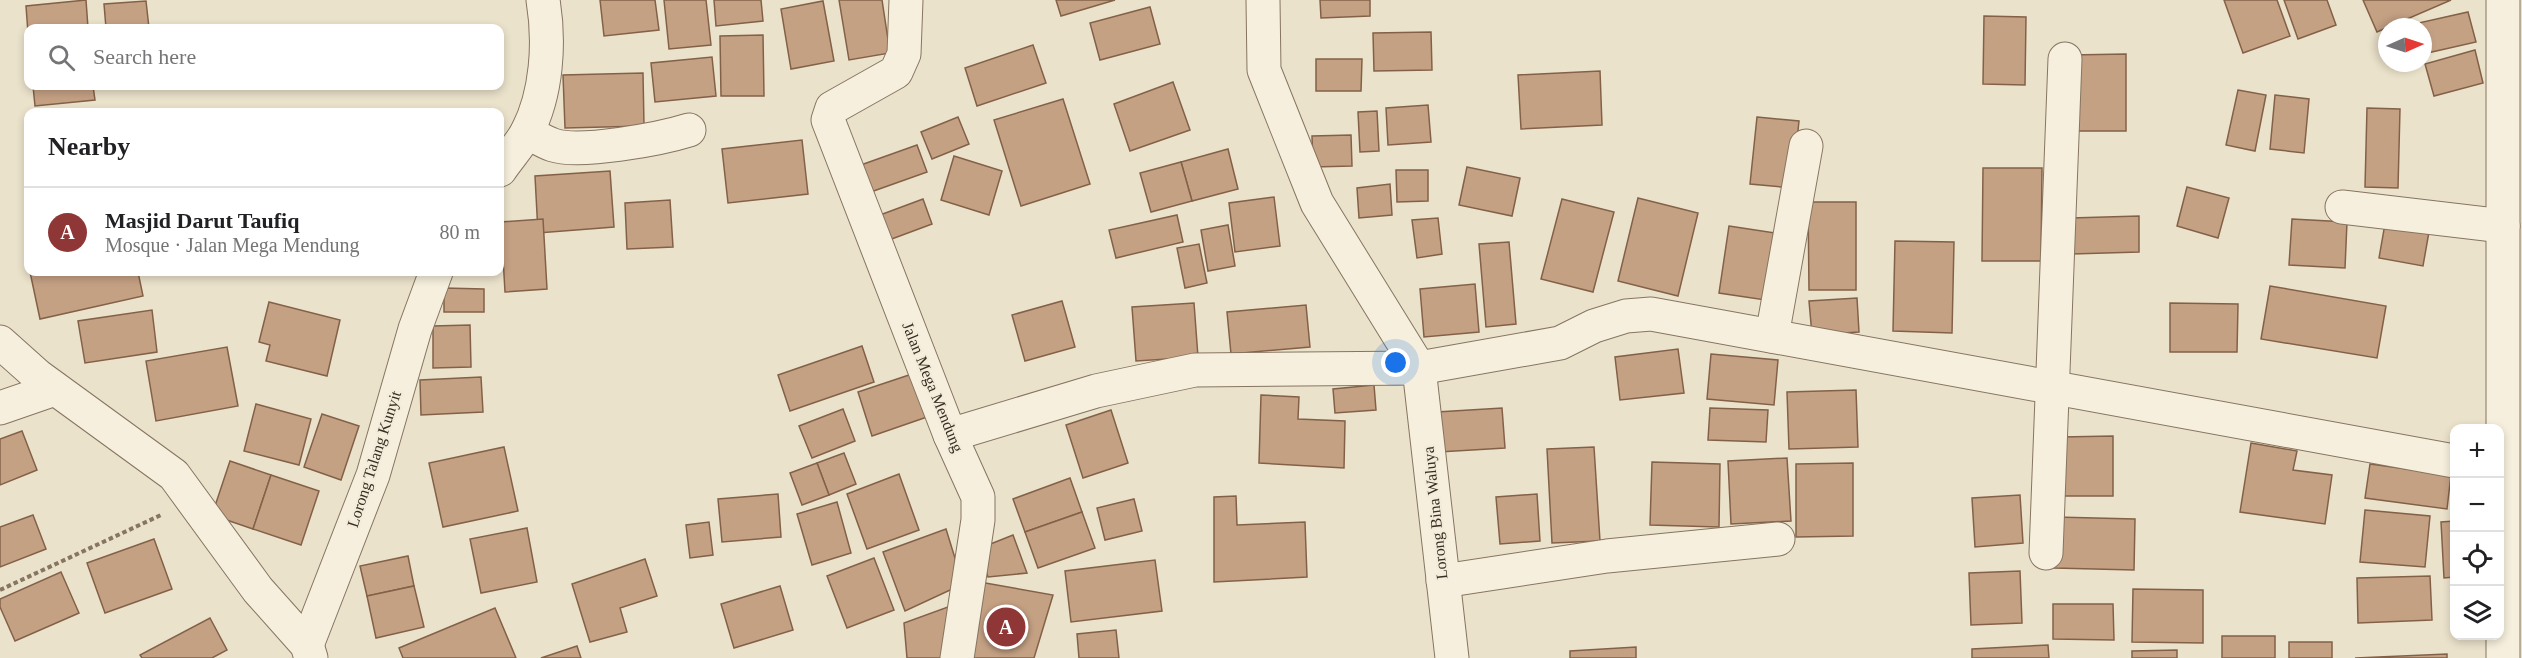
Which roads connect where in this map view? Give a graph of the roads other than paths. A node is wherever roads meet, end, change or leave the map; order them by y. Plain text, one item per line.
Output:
1 (543, 0) edge
2 (906, 0) edge
3 (1263, 0) edge
4 (2503, 0) edge
5 (2065, 59) dead end
6 (688, 129) dead end
7 (527, 132) junction
8 (1806, 146) dead end
9 (504, 164) edge
10 (2342, 207) dead end
11 (2503, 226) junction
12 (435, 276) edge
13 (1772, 336) junction
14 (0, 342) edge
15 (1419, 368) junction
16 (2054, 388) junction
17 (55, 389) junction
18 (0, 408) edge
19 (2501, 424) edge
20 (950, 435) junction
21 (2450, 460) edge
22 (2501, 478) edge
23 (1778, 539) dead end
24 (2046, 553) dead end
25 (1443, 580) junction
26 (309, 652) edge
27 (957, 658) edge
28 (1452, 658) edge
29 (2503, 658) edge

1 - 7 street
2 - 20 street, Jalan Mega Mendung
3 - 15 street
4 - 11 street
5 - 16 street
6 - 7 street
7 - 9 street
8 - 13 street
10 - 11 street
11 - 19 street
12 - 26 street, Lorong Talang Kunyit
13 - 15 street
13 - 16 street
14 - 17 street
15 - 20 street
15 - 25 street, Lorong Bina Waluya
16 - 21 street
16 - 24 street
17 - 18 street
17 - 26 street
20 - 27 street, Jalan Mega Mendung
22 - 29 street
23 - 25 street
25 - 28 street, Lorong Bina Waluya

